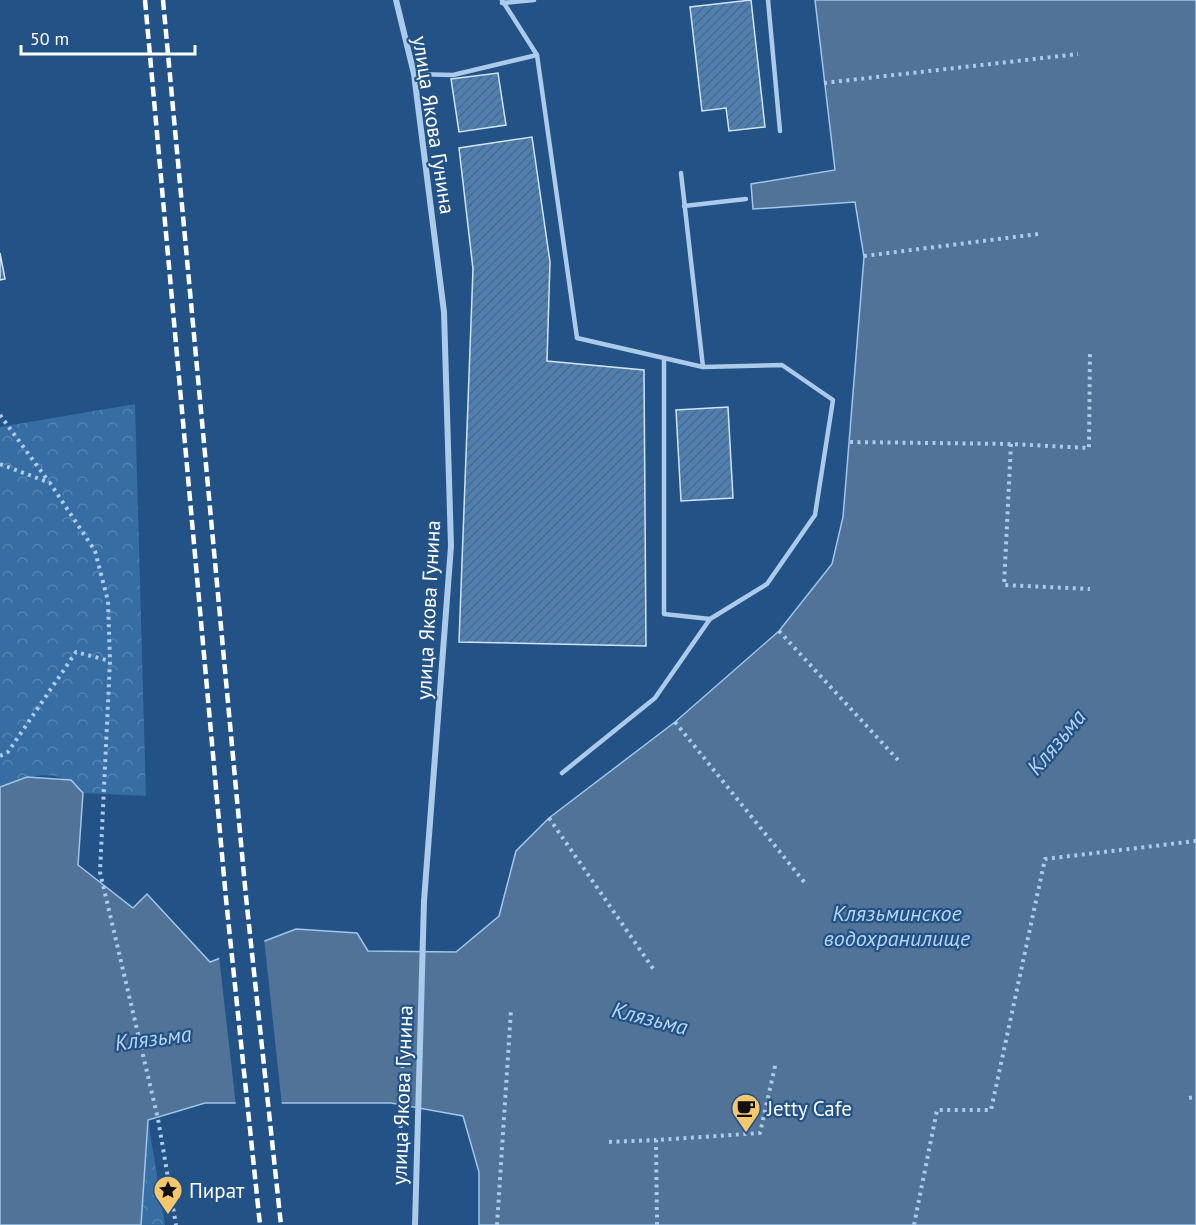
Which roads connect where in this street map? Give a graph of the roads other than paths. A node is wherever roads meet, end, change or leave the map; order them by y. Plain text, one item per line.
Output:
1 (396, 0) edge
2 (534, 0) edge
3 (768, 0) edge
4 (502, 1) edge
5 (537, 55) junction
6 (414, 74) junction
7 (780, 131) dead end
8 (681, 173) dead end
9 (746, 199) dead end
10 (684, 206) junction
11 (664, 358) junction
12 (703, 367) junction
13 (710, 620) junction
14 (562, 773) dead end
15 (416, 1225) edge

1 - 6 street, улица Якова Гунина
2 - 4 lane
3 - 7 lane
4 - 5 lane
5 - 6 lane
5 - 11 lane
6 - 15 street, улица Якова Гунина
8 - 10 lane
9 - 10 lane
10 - 12 lane
11 - 12 lane
11 - 13 lane
12 - 13 lane
13 - 14 lane

